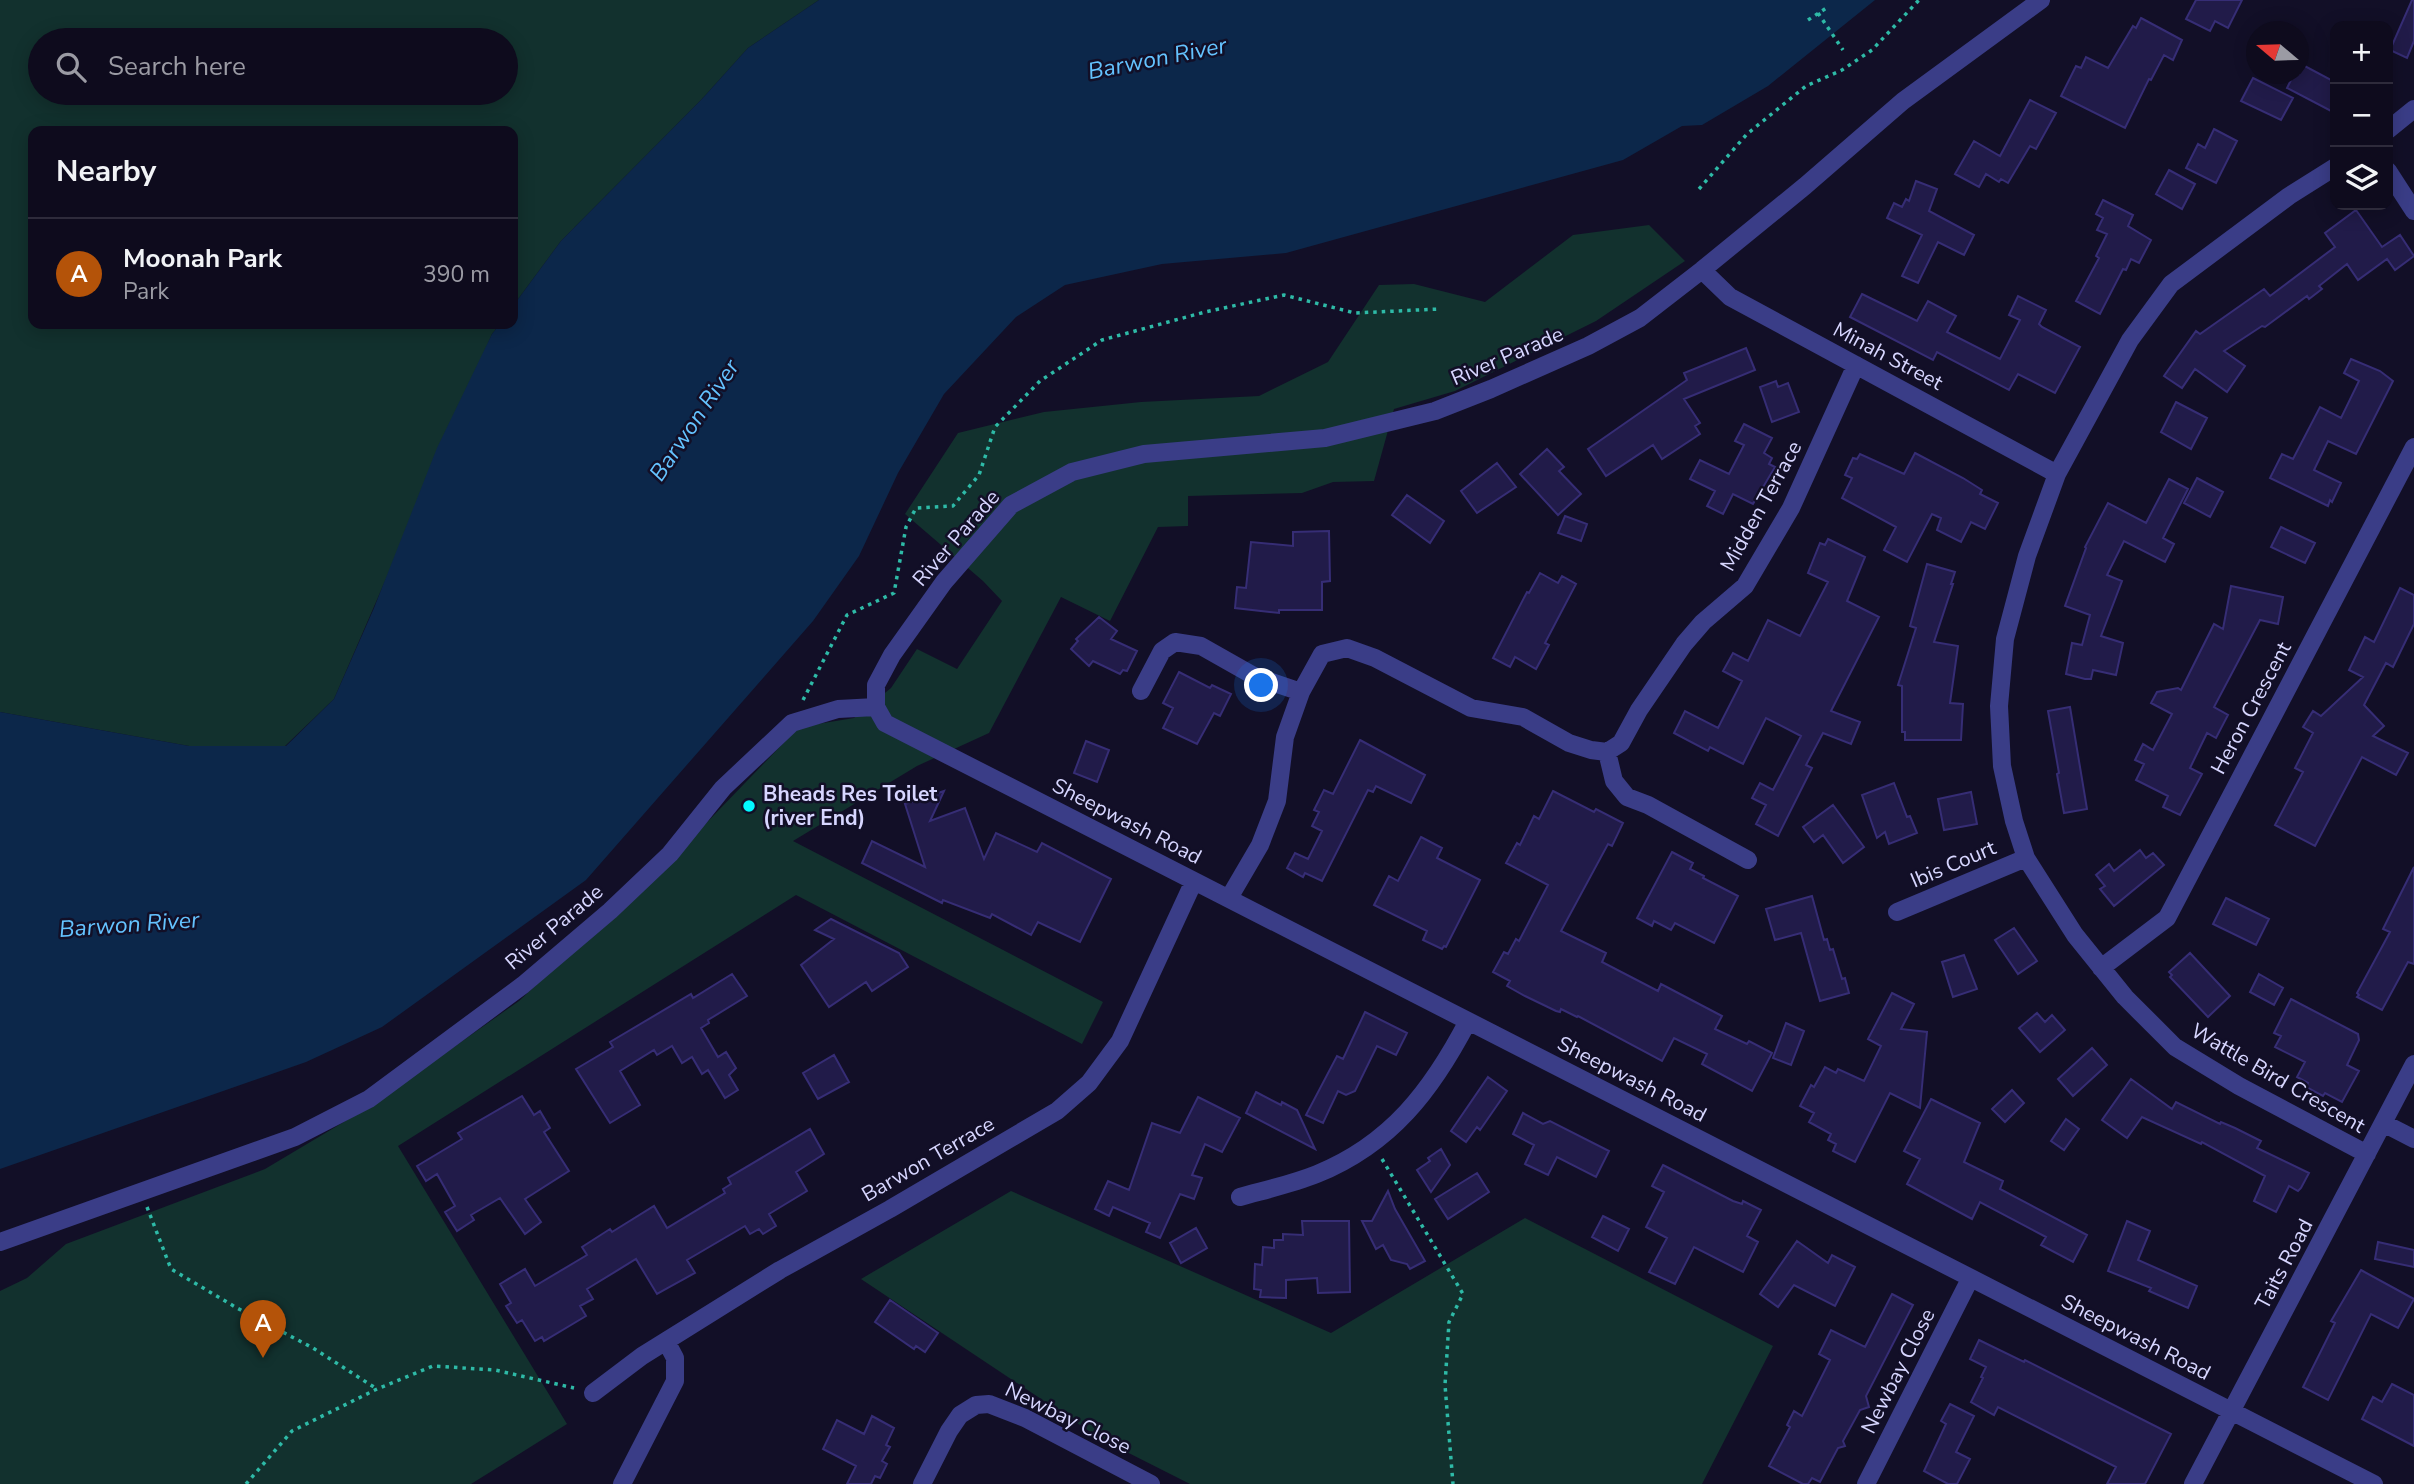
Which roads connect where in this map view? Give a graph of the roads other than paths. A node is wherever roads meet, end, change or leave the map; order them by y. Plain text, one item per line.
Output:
1 (2041, 0) edge
2 (2414, 109) edge
3 (2393, 126) edge
4 (2330, 170) edge
5 (2393, 180) edge
6 (2414, 211) edge
7 (1702, 271) junction
8 (1856, 365) junction
9 (2414, 447) edge
10 (2057, 474) junction
11 (1141, 691) dead end
12 (1301, 692) junction
13 (876, 707) junction
14 (1607, 752) junction
15 (2026, 858) junction
16 (1748, 860) dead end
17 (1194, 881) junction
18 (1229, 898) junction
19 (1897, 912) dead end
20 (2101, 968) junction
21 (1468, 1021) junction
22 (2414, 1064) edge
23 (2383, 1123) junction
24 (2414, 1139) edge
25 (2367, 1154) junction
26 (1240, 1197) dead end
27 (0, 1241) edge
28 (1970, 1279) junction
29 (666, 1340) junction
30 (593, 1393) road end
31 (2232, 1411) junction
32 (622, 1484) edge
33 (922, 1484) edge
34 (1151, 1484) edge
35 (1866, 1484) edge
36 (2193, 1484) edge
37 (2374, 1484) edge

1 - 7 street, River Parade
2 - 3 street
4 - 10 street, Wattle Bird Crescent
5 - 6 street
7 - 8 street, Minah Street
7 - 13 street, River Parade
8 - 10 street, Minah Street
8 - 14 street, Midden Terrace
9 - 20 street, Heron Crescent
10 - 15 street, Wattle Bird Crescent
11 - 12 street
12 - 14 street
12 - 18 street
13 - 17 street, Sheepwash Road
13 - 27 street, River Parade
14 - 16 street
15 - 19 street, Ibis Court
15 - 20 street, Wattle Bird Crescent
17 - 18 street, Sheepwash Road
17 - 29 street, Barwon Terrace
18 - 21 street, Sheepwash Road
20 - 25 street, Wattle Bird Crescent
21 - 26 street
21 - 28 street, Sheepwash Road
22 - 23 street, Taits Road
23 - 24 street
23 - 25 street, Taits Road
25 - 31 street, Taits Road
28 - 31 street, Sheepwash Road
28 - 35 street, Newbay Close
29 - 30 street, Barwon Terrace
29 - 32 street
31 - 36 street, Taits Road
31 - 37 street, Sheepwash Road
33 - 34 street, Newbay Close

